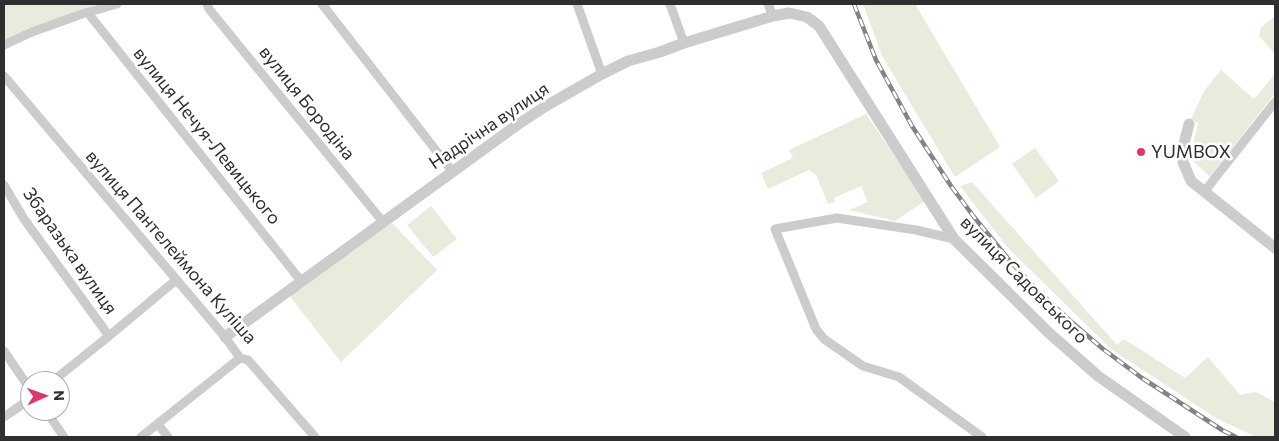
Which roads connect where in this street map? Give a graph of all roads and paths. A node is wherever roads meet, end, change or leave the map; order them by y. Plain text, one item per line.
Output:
1 (117, 4) edge
2 (207, 4) edge
3 (322, 4) edge
4 (576, 4) edge
5 (670, 4) edge
6 (768, 4) edge
7 (88, 12) junction
8 (772, 16) junction
9 (807, 17) joint
10 (684, 44) junction
11 (4, 45) edge
12 (602, 74) junction
13 (4, 76) edge
14 (1275, 102) edge
15 (1189, 124) dead end
16 (452, 172) junction
17 (4, 185) edge
18 (1204, 192) junction
19 (383, 222) junction
20 (954, 239) junction
21 (1275, 248) edge
22 (176, 280) junction
23 (301, 280) junction
24 (110, 336) junction
25 (224, 337) junction
26 (4, 351) edge
27 (240, 358) junction
28 (66, 371) edge
29 (20, 374) edge
30 (20, 405) edge
31 (4, 417) edge
32 (53, 421) edge
33 (158, 424) junction
34 (64, 437) edge
35 (141, 437) edge
36 (168, 437) edge
37 (315, 437) edge
38 (982, 437) edge
39 (1185, 437) edge

1 - 7 street
2 - 19 street, вулиця Бородіна
3 - 16 street
4 - 12 street
5 - 10 street
6 - 8 street
7 - 11 street
7 - 23 street, вулиця Нечуя-Левицького
8 - 9 street, Надрічна вулиця
8 - 10 street, Надрічна вулиця
9 - 20 street, вулиця Садовського
10 - 12 street, Надрічна вулиця
12 - 16 street, Надрічна вулиця
13 - 22 street, вулиця Пантелеймона Куліша
14 - 18 street
15 - 18 street
16 - 19 street, Надрічна вулиця
17 - 24 street, Збаразька вулиця
18 - 21 street
19 - 23 street, Надрічна вулиця
20 - 38 street
20 - 39 street, вулиця Садовського
22 - 24 street
22 - 25 street, вулиця Пантелеймона Куліша
23 - 25 street, Надрічна вулиця
24 - 28 street
25 - 27 street, вулиця Пантелеймона Куліша
26 - 29 street
27 - 33 street
27 - 37 street, вулиця Пантелеймона Куліша
30 - 31 street
32 - 34 street
33 - 35 street
33 - 36 street

